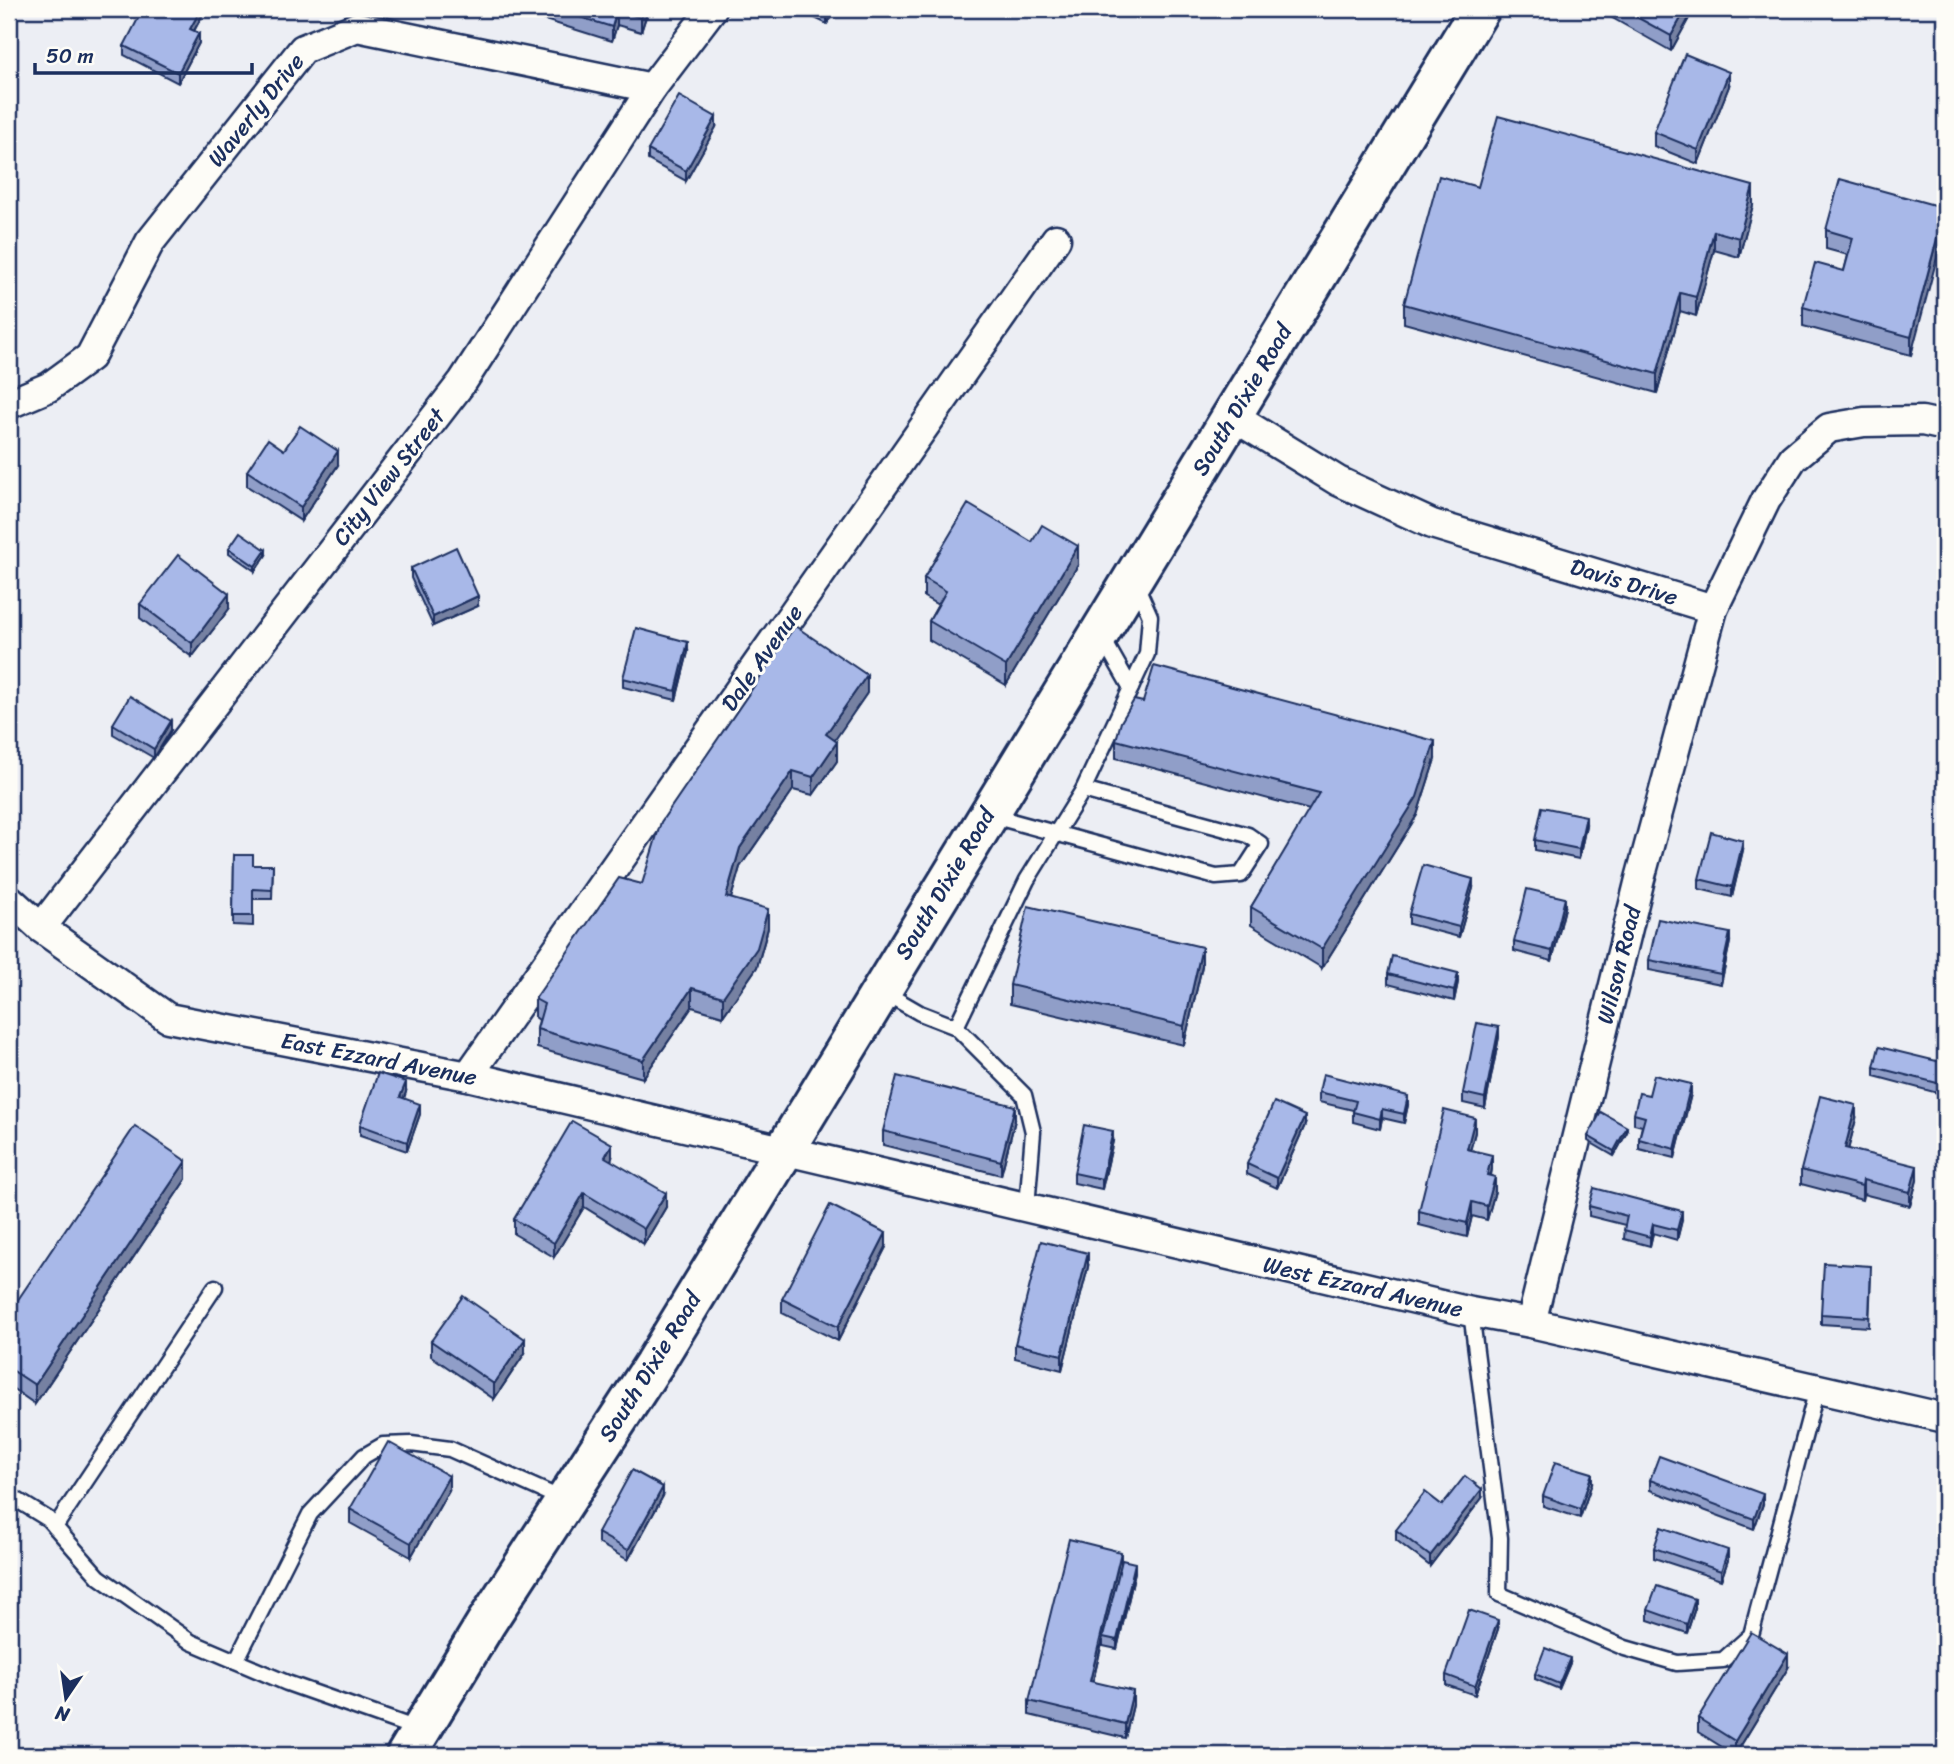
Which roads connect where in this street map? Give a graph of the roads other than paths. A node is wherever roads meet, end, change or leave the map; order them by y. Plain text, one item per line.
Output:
1 (712, 9) edge
2 (1480, 9) edge
3 (652, 88) junction
4 (1056, 239) dead end
5 (9, 404) edge
6 (1232, 416) junction
7 (1945, 426) edge
8 (1133, 578) junction
9 (1713, 609) junction
10 (1099, 633) junction
11 (1131, 688) junction
12 (1083, 790) junction
13 (987, 815) junction
14 (1055, 834) junction
15 (9, 899) edge
16 (41, 928) junction
17 (880, 990) junction
18 (956, 1027) junction
19 (468, 1076) junction
20 (783, 1149) junction
21 (1027, 1207) junction
22 (215, 1287) dead end
23 (1471, 1312) junction
24 (1531, 1323) junction
25 (1817, 1389) junction
26 (1945, 1418) edge
27 (9, 1495) edge
28 (565, 1501) junction
29 (55, 1527) junction
30 (236, 1661) junction
31 (414, 1743) edge

1 - 3 street, City View Street
2 - 6 main road, South Dixie Road
3 - 5 street, Waverly Drive
3 - 16 street, City View Street
4 - 19 street, Dale Avenue
6 - 8 main road, South Dixie Road
6 - 9 street, Davis Drive
7 - 9 street
8 - 10 main road, South Dixie Road
8 - 11 lane
9 - 24 street, Wilson Road
10 - 11 lane
10 - 13 main road, South Dixie Road
11 - 12 lane
12 - 14 lane
12 - 14 lane
13 - 14 lane
13 - 17 main road, South Dixie Road
14 - 18 lane
15 - 16 street, East Ezzard Avenue
16 - 19 street, East Ezzard Avenue
17 - 18 lane
17 - 20 main road, South Dixie Road
18 - 21 lane
19 - 20 street, East Ezzard Avenue
20 - 21 street, West Ezzard Avenue
20 - 28 main road, South Dixie Road
21 - 23 street, West Ezzard Avenue
22 - 29 lane
23 - 24 street, West Ezzard Avenue
23 - 25 lane
24 - 25 street, West Ezzard Avenue
25 - 26 street, West Ezzard Avenue
27 - 29 lane
28 - 30 lane
28 - 31 main road, South Dixie Road
29 - 30 lane
30 - 31 lane

